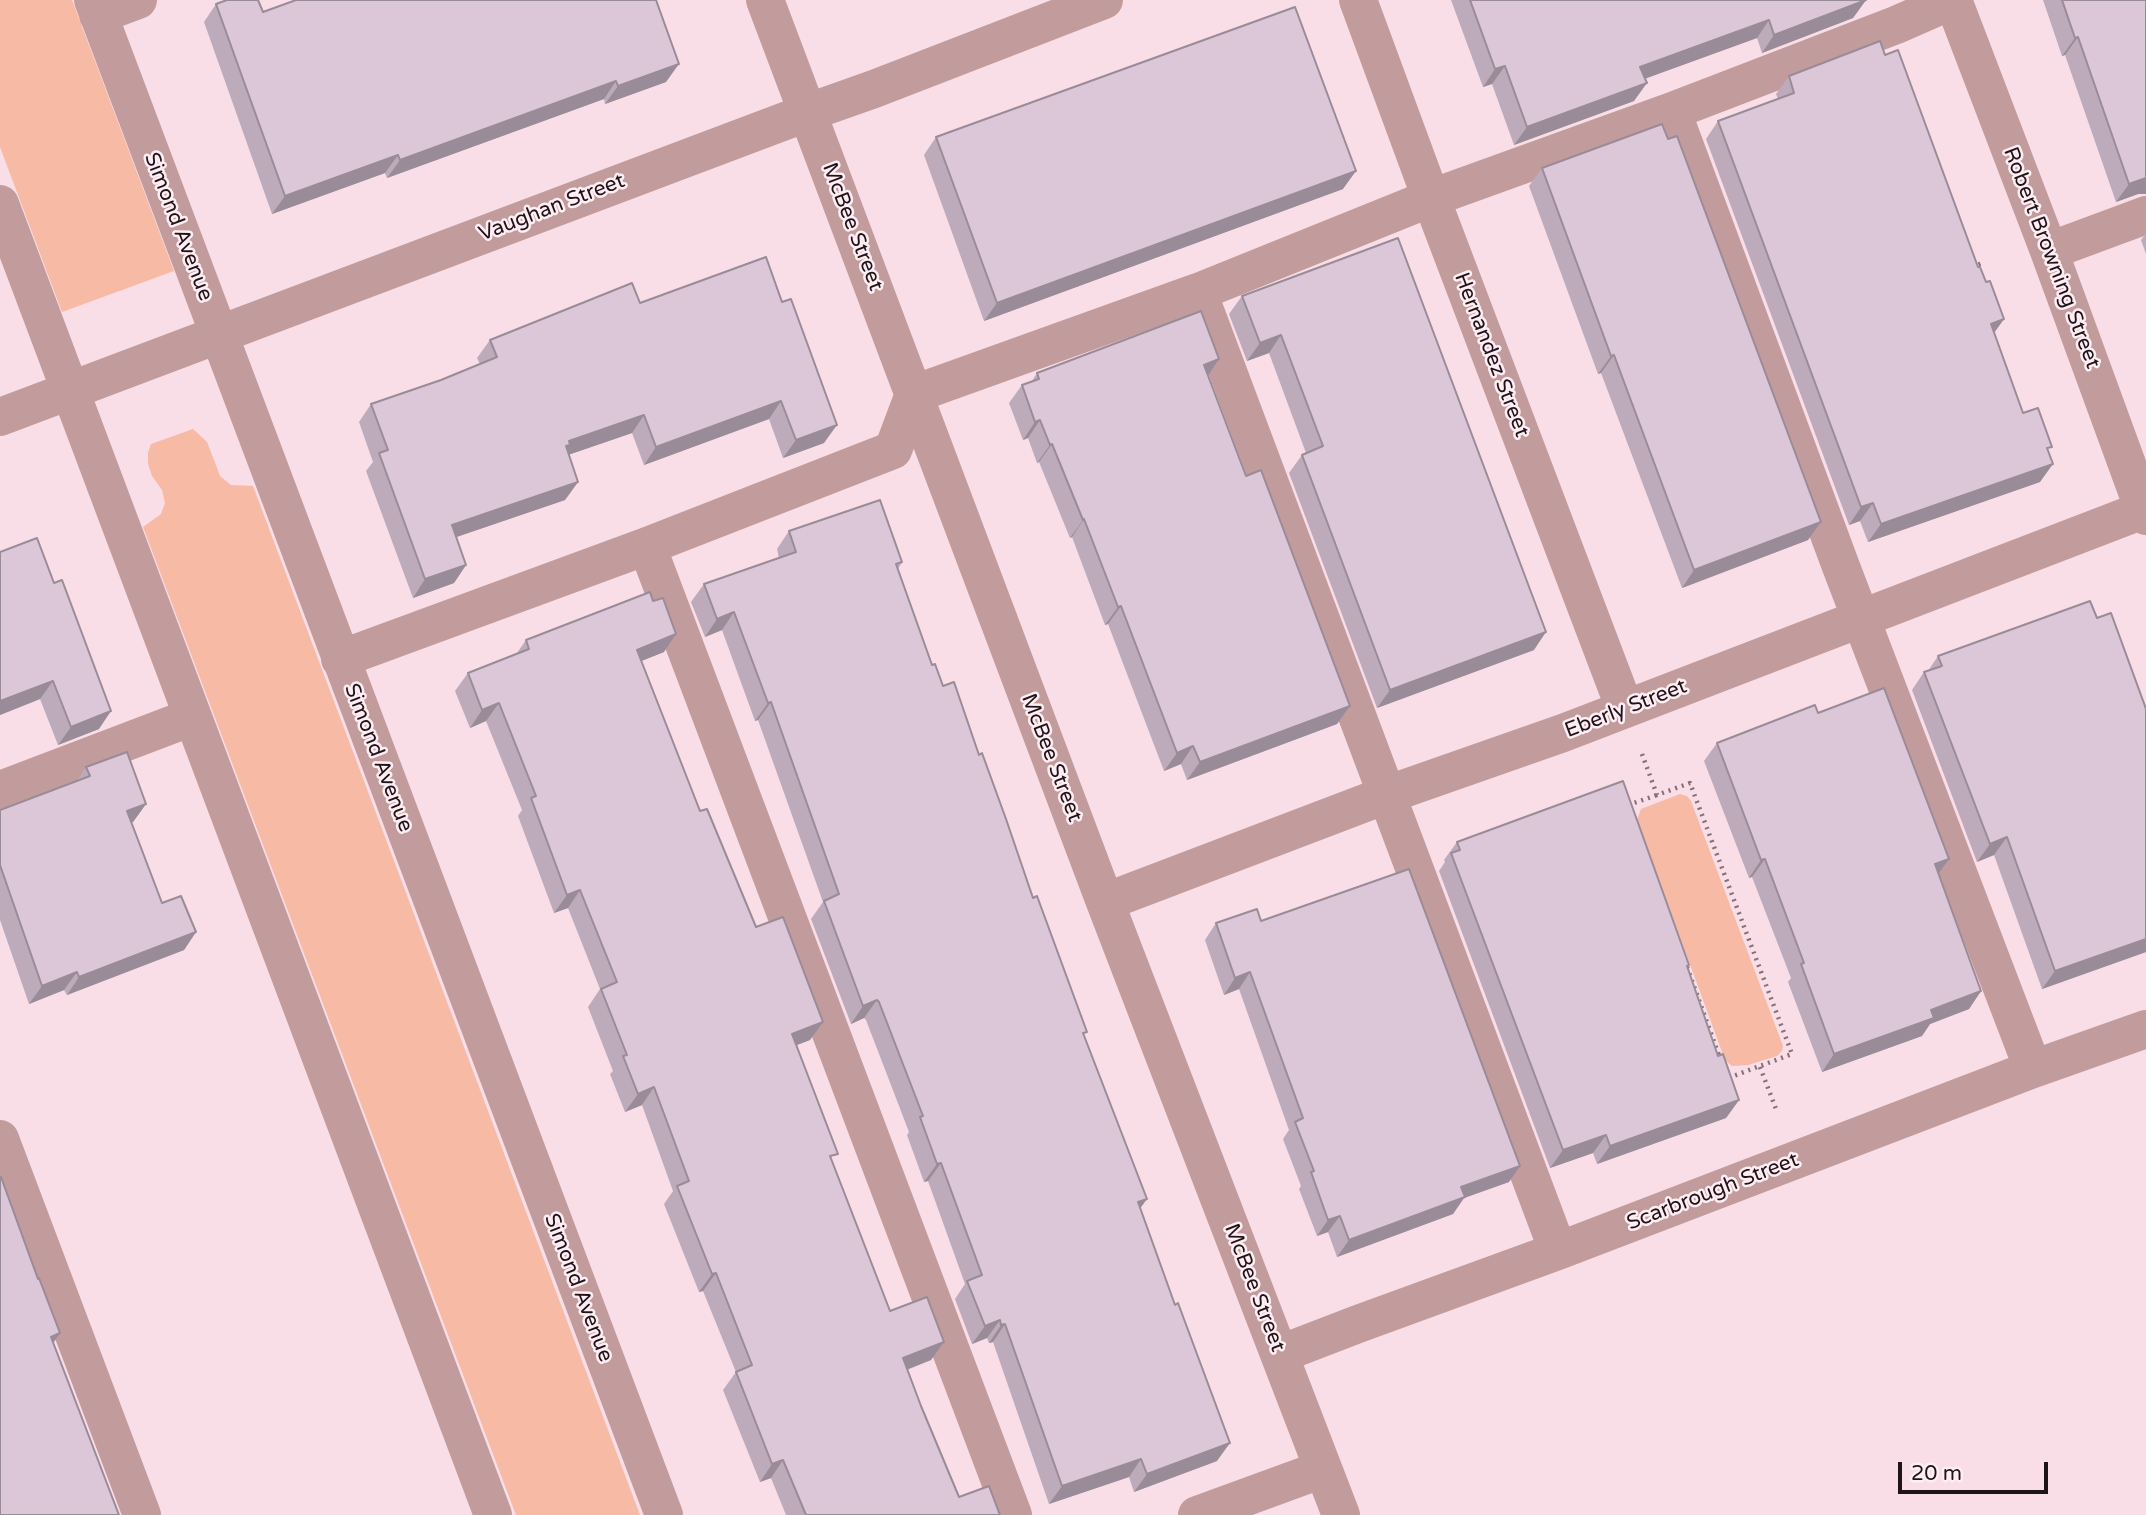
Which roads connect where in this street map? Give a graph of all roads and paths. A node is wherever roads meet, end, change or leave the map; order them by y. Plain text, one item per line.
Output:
1 (138, 0) edge
2 (765, 0) edge
3 (1358, 0) edge
4 (1953, 0) edge
5 (1090, 3) edge
6 (96, 8) edge
7 (1672, 111) junction
8 (809, 112) junction
9 (1431, 198) junction
10 (0, 204) edge
11 (2146, 215) edge
12 (2049, 251) junction
13 (1985, 262) dead end
14 (1959, 271) edge
15 (1198, 292) junction
16 (218, 334) junction
17 (69, 390) junction
18 (914, 394) junction
19 (0, 416) edge
20 (2145, 512) edge
21 (647, 546) junction
22 (1862, 619) junction
23 (340, 659) junction
24 (1625, 709) junction
25 (192, 717) junction
26 (1642, 754) dead end
27 (0, 790) edge
28 (1386, 795) junction
29 (1657, 795) junction
30 (1628, 805) edge
31 (1105, 902) junction
32 (1685, 961) edge
33 (2146, 1029) edge
34 (1760, 1067) junction
35 (2034, 1069) junction
36 (1776, 1109) dead end
37 (0, 1139) edge
38 (1558, 1251) junction
39 (1280, 1354) junction
40 (1323, 1469) junction
41 (142, 1515) edge
42 (493, 1515) edge
43 (664, 1515) edge
44 (1013, 1515) edge
45 (1198, 1515) edge
46 (1340, 1515) edge

1 - 6 street
2 - 8 street, McBee Street
3 - 9 street, Hernandez Street
4 - 7 street
4 - 12 street, Robert Browning Street
5 - 8 street, Vaughan Street
6 - 16 street, Simond Avenue
7 - 9 street
7 - 22 street
8 - 16 street, Vaughan Street
8 - 18 street, McBee Street
9 - 15 street
9 - 24 street, Hernandez Street
10 - 17 street
11 - 12 street
12 - 20 street, Robert Browning Street
13 - 14 path
15 - 18 street
15 - 28 street
16 - 17 street, Vaughan Street
16 - 23 street, Simond Avenue
17 - 19 street, Vaughan Street
17 - 25 street
18 - 21 street
18 - 31 street, McBee Street
20 - 22 street, Eberly Street
21 - 23 street
21 - 44 street
22 - 24 street, Eberly Street
22 - 35 street
23 - 43 street, Simond Avenue
24 - 28 street, Eberly Street
25 - 27 street
25 - 42 street
26 - 29 path
28 - 31 street, Eberly Street
28 - 38 street
29 - 30 path
29 - 34 path
31 - 39 street, McBee Street
32 - 34 path
33 - 35 street, Scarbrough Street
34 - 36 path
35 - 38 street, Scarbrough Street
37 - 41 street
38 - 39 street, Scarbrough Street
39 - 40 street, McBee Street
40 - 45 street
40 - 46 street, McBee Street

